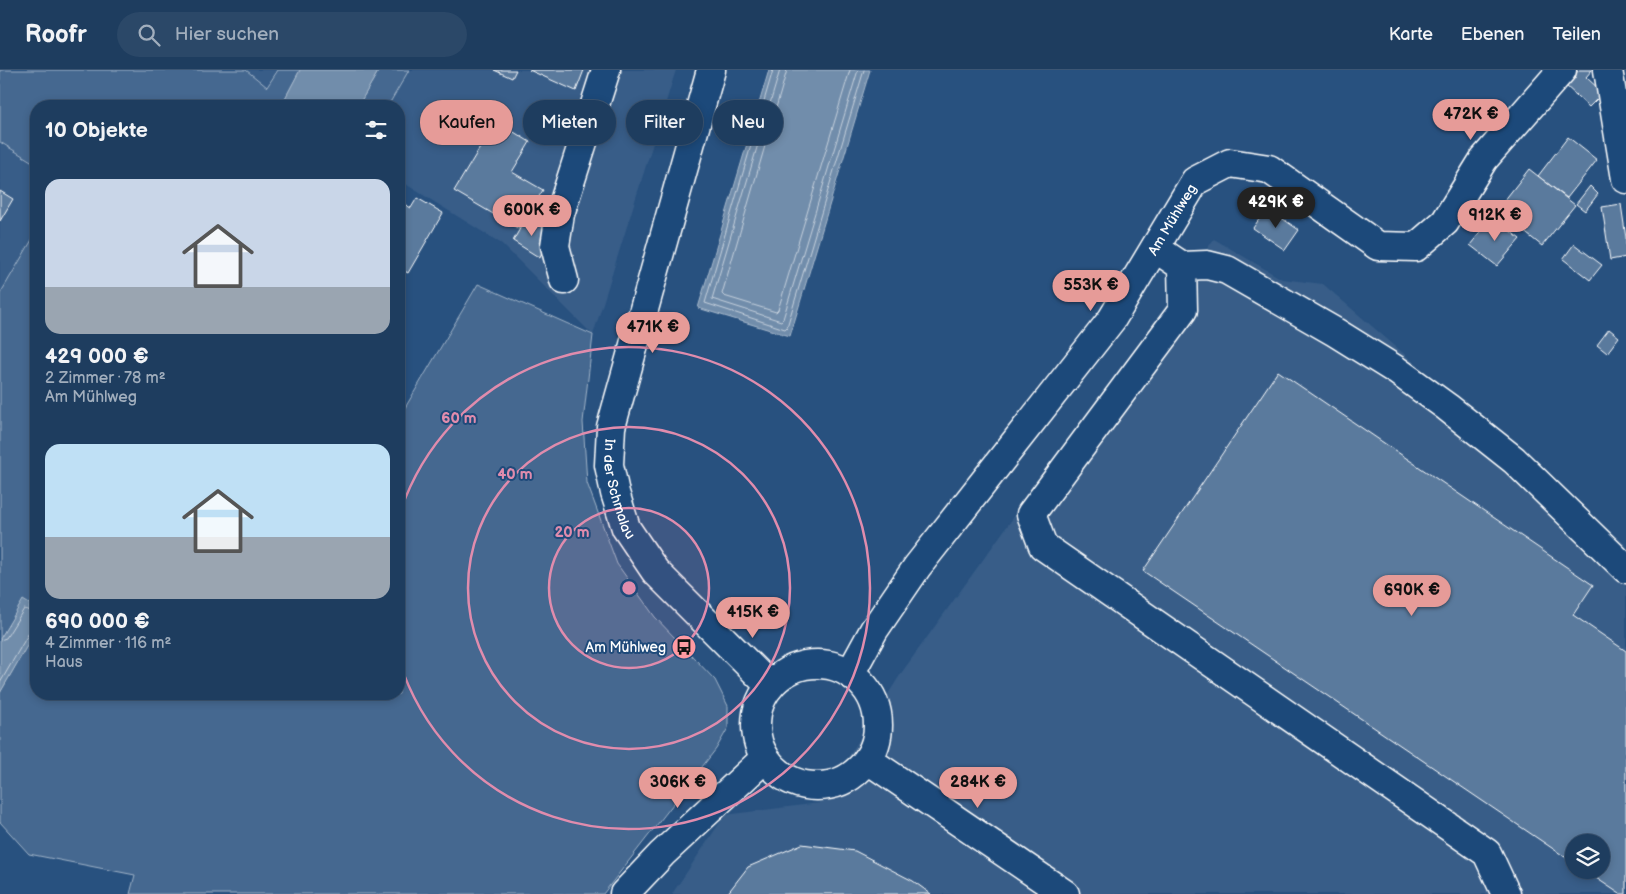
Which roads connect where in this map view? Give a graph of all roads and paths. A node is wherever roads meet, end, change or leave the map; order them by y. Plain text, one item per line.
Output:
1 (606, 70) edge
2 (711, 70) edge
3 (1562, 70) edge
4 (1608, 70) edge
5 (1626, 179) edge
6 (1155, 248) junction
7 (1182, 266) junction
8 (564, 280) dead end
9 (1626, 569) edge
10 (850, 674) junction
11 (770, 686) junction
12 (765, 758) junction
13 (868, 760) junction
14 (624, 894) edge
15 (1065, 894) edge
16 (1506, 894) edge

1 - 8 street
2 - 11 street, In der Schmalau
3 - 6 street, Am Mühlweg
4 - 5 street
6 - 7 street
6 - 10 street, Am Mühlweg
7 - 9 street
7 - 16 street
10 - 11 street
10 - 13 street
11 - 12 street
12 - 13 street
12 - 14 street
13 - 15 street

